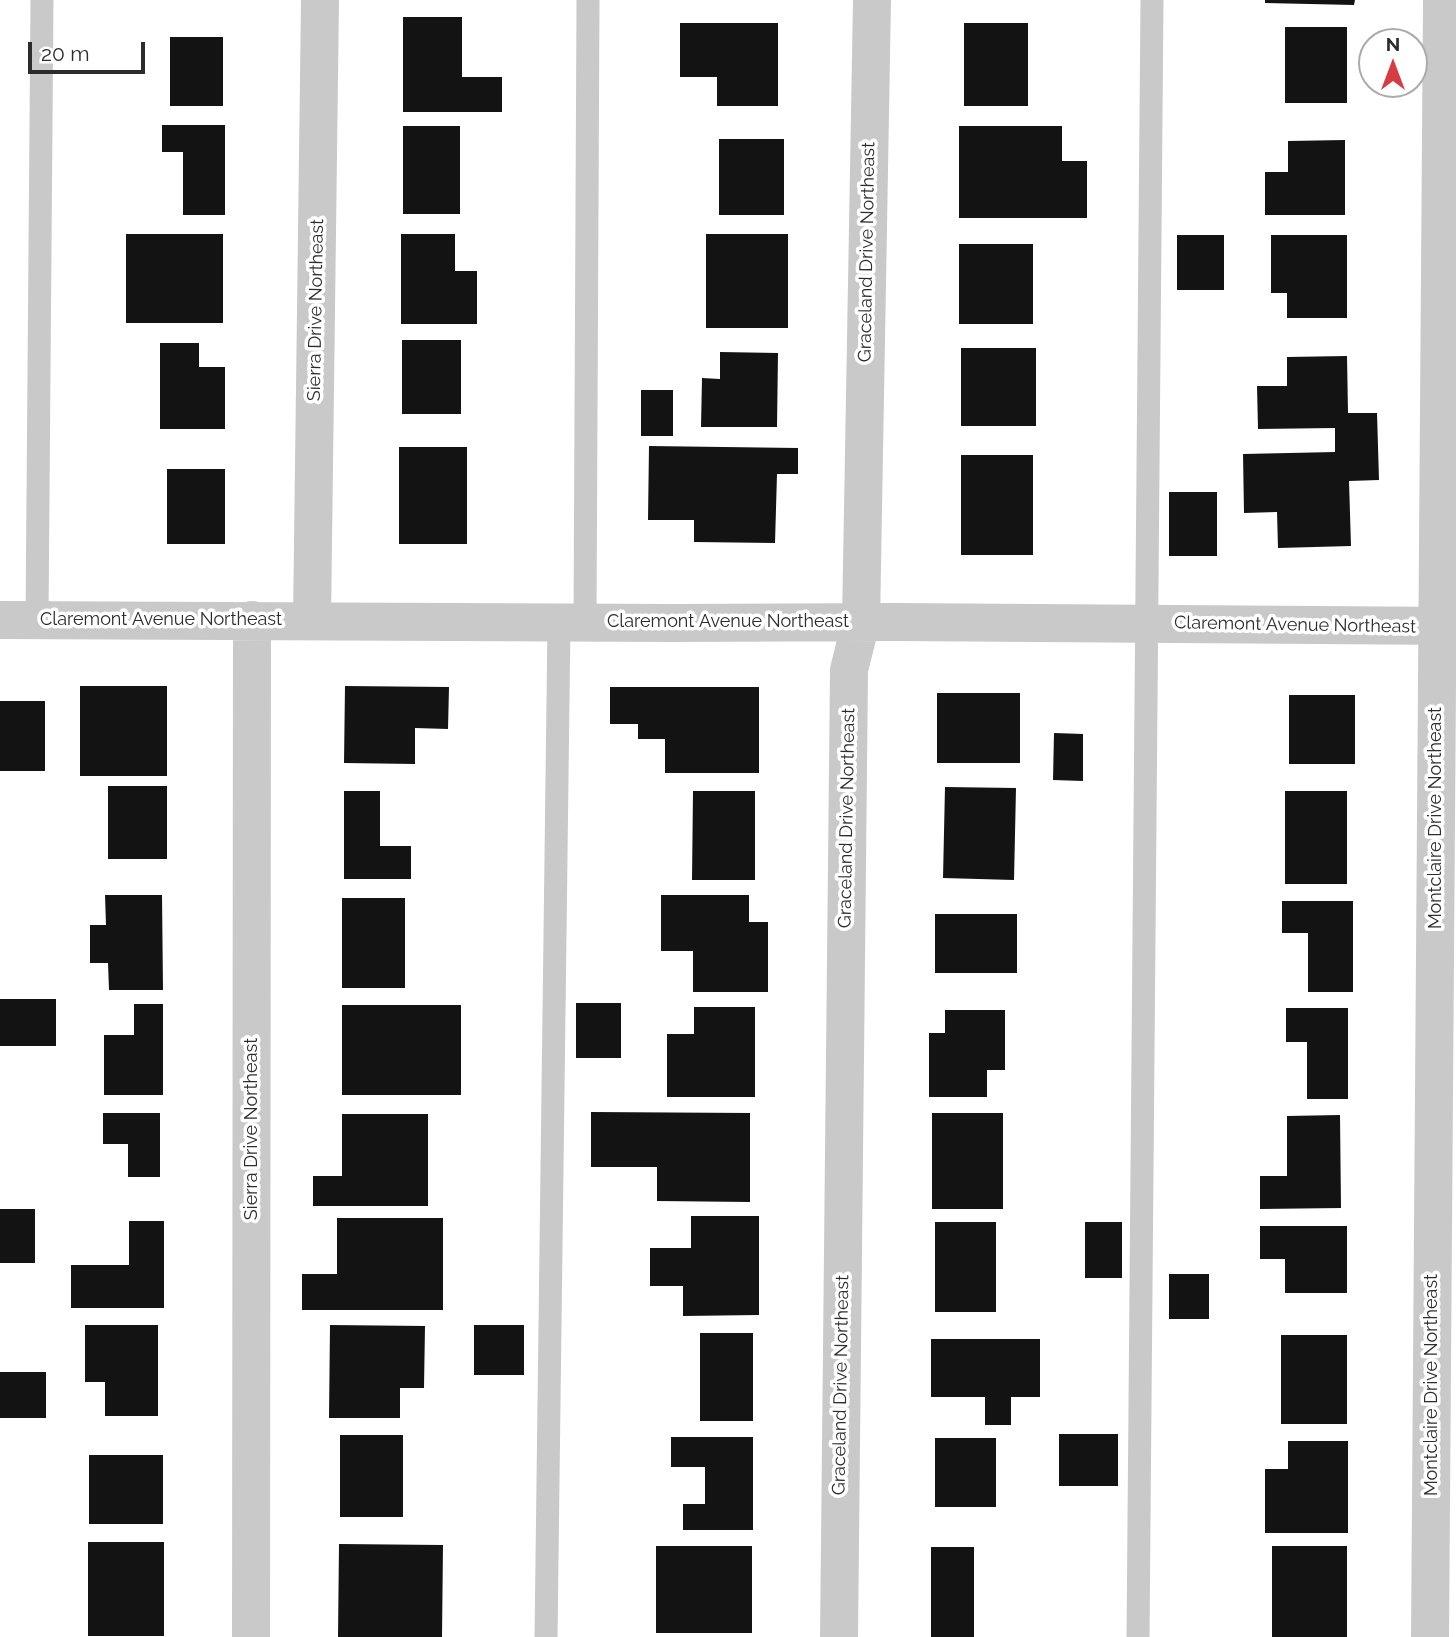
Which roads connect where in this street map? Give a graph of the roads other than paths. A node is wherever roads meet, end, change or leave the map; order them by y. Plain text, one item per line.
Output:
1 (41, 0) edge
2 (320, 0) edge
3 (588, 0) edge
4 (872, 0) edge
5 (1152, 0) edge
6 (1442, 0) edge
7 (19, 620) edge
8 (252, 620) junction
9 (312, 620) junction
10 (572, 622) junction
11 (861, 622) junction
12 (1147, 624) junction
13 (1446, 626) edge
14 (251, 1637) edge
15 (546, 1637) edge
16 (839, 1637) edge
17 (1138, 1637) edge
18 (1430, 1637) edge

1 - 7 lane
2 - 9 street, Sierra Drive Northeast
3 - 10 lane
4 - 11 street, Graceland Drive Northeast
5 - 12 lane
6 - 13 street, Montclaire Drive Northeast
7 - 8 street, Claremont Avenue Northeast
8 - 9 street, Claremont Avenue Northeast
8 - 14 street, Sierra Drive Northeast
9 - 10 street, Claremont Avenue Northeast
10 - 11 street, Claremont Avenue Northeast
10 - 15 lane
11 - 12 street, Claremont Avenue Northeast
11 - 16 street, Graceland Drive Northeast
12 - 13 street, Claremont Avenue Northeast
12 - 17 lane
13 - 18 street, Montclaire Drive Northeast

